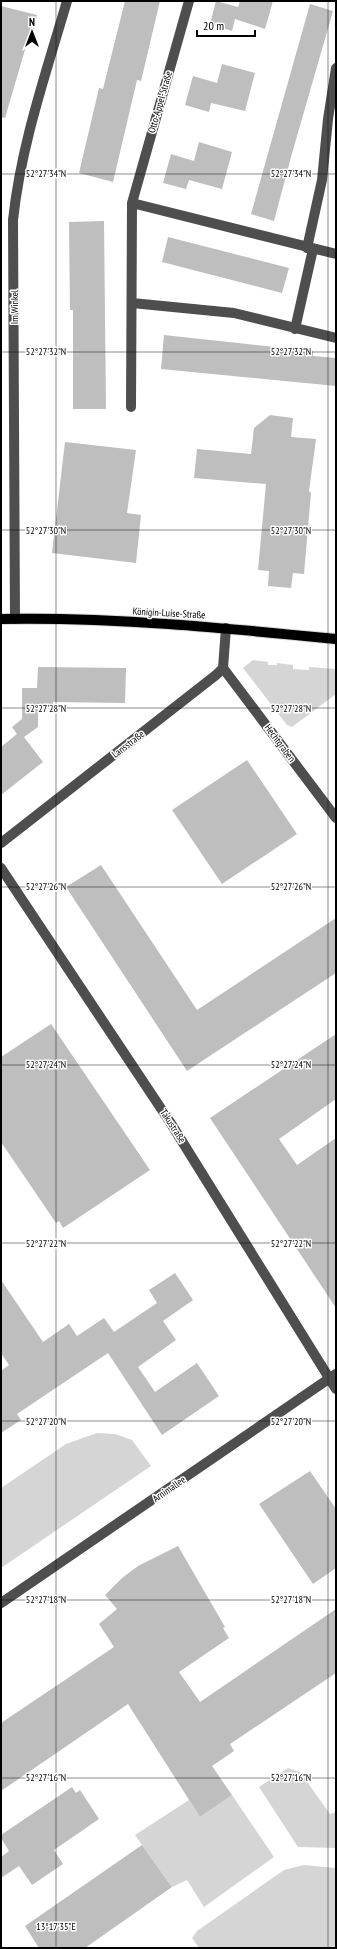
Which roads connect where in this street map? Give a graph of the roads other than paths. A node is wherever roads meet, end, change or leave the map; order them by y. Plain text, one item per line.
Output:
1 (67, 1) edge
2 (189, 1) edge
3 (336, 68) edge
4 (132, 203) junction
5 (310, 248) junction
6 (336, 254) edge
7 (132, 303) junction
8 (295, 329) junction
9 (336, 338) edge
10 (130, 407) dead end
11 (1, 619) edge
12 (15, 619) junction
13 (226, 628) junction
14 (336, 639) edge
15 (223, 668) junction
16 (336, 818) edge
17 (1, 843) edge
18 (1, 868) edge
19 (333, 1376) edge
20 (336, 1389) edge
21 (1, 1604) edge

1 - 12 street, Im Winkel
2 - 4 street, Otto-Appel-Straße
3 - 5 street
4 - 5 street
4 - 7 street, Otto-Appel-Straße
5 - 6 street
5 - 8 street
7 - 8 street
7 - 10 street, Otto-Appel-Straße
8 - 9 street
11 - 12 main road, Königin-Luise-Straße
12 - 13 main road, Königin-Luise-Straße
13 - 14 main road, Königin-Luise-Straße
13 - 15 street
15 - 16 street, Hechtgraben
15 - 17 street, Lansstraße
18 - 19 street, Takustraße
19 - 20 street, Takustraße
19 - 21 street, Arnimallee

